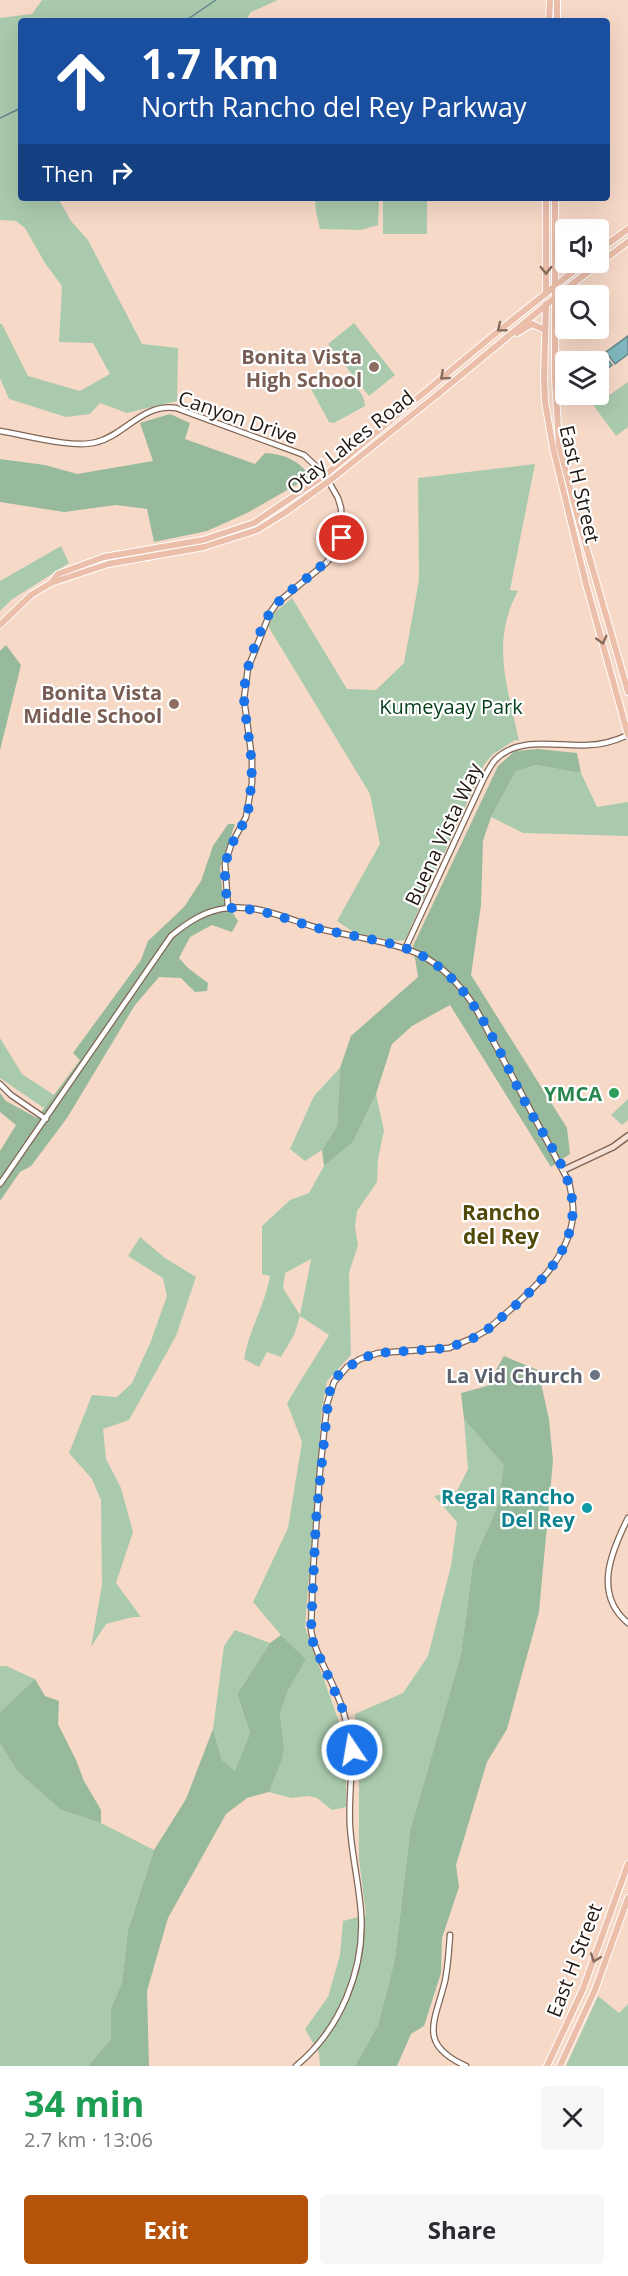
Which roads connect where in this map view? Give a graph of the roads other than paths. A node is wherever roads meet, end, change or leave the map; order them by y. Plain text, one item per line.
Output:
1 (550, 0) edge
2 (557, 0) edge
3 (549, 18) edge
4 (557, 18) edge
5 (546, 201) edge
6 (555, 201) edge
7 (555, 219) edge
8 (628, 229) edge
9 (628, 242) edge
10 (609, 243) edge
11 (556, 273) edge
12 (571, 273) edge
13 (556, 285) joint
14 (572, 285) edge
15 (555, 286) edge
16 (546, 292) junction
17 (555, 298) edge
18 (546, 305) junction
19 (545, 330) junction
20 (511, 335) junction
21 (555, 339) edge
22 (0, 431) edge
23 (327, 478) junction
24 (0, 625) edge
25 (628, 692) edge
26 (628, 735) edge
27 (228, 908) junction
28 (405, 949) junction
29 (0, 1084) edge
30 (46, 1119) junction
31 (628, 1136) edge
32 (564, 1170) junction
33 (0, 1184) edge
34 (628, 1518) edge
35 (628, 1623) edge
36 (628, 1864) edge
37 (628, 1898) edge
38 (450, 1935) dead end
39 (296, 2066) edge
40 (466, 2066) edge
41 (547, 2066) edge
42 (560, 2066) edge

1 - 3 main road
2 - 4 main road
5 -> 16 main road, East H Street
6 - 7 main road, East H Street
8 - 10 main road
9 - 14 main road, Otay Lakes Road
11 - 13 main road, East H Street
12 - 13 main road, Otay Lakes Road
15 - 16 main road, Otay Lakes Road
16 - 18 main road, East H Street
16 -> 23 main road, Otay Lakes Road
17 - 18 main road, Otay Lakes Road
18 - 19 main road, East H Street
18 - 20 main road, Otay Lakes Road
19 - 20 main road
19 -> 26 main road, East H Street
20 - 23 main road, Otay Lakes Road
21 - 25 main road, East H Street
22 - 23 street, Canyon Drive
23 - 24 main road, Otay Lakes Road
23 - 27 street
26 - 28 street, Buena Vista Way
27 - 28 street
27 - 30 street
28 - 32 street
29 - 30 street
30 - 33 street
31 - 32 main road
32 - 39 street
34 - 35 street
36 -> 41 main road, East H Street
37 - 42 main road, East H Street
38 - 40 street

